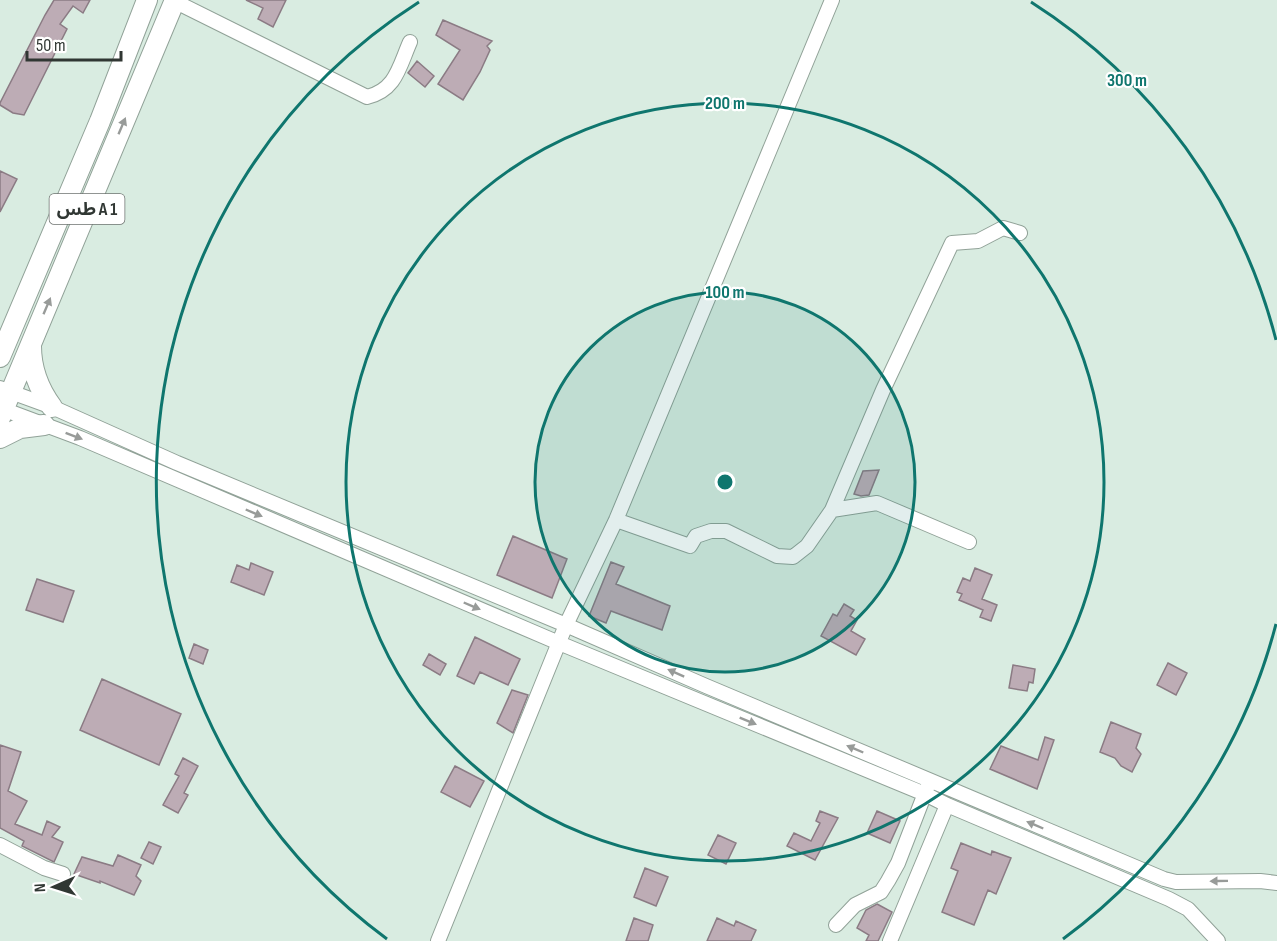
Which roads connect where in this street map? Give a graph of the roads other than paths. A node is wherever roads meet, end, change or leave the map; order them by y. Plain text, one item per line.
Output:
1 (147, 0) edge
2 (174, 0) edge
3 (832, 0) edge
4 (410, 42) dead end
5 (1020, 233) dead end
6 (6, 325) edge
7 (31, 344) junction
8 (0, 357) edge
9 (3, 403) edge
10 (48, 416) junction
11 (0, 438) edge
12 (177, 463) junction
13 (170, 477) junction
14 (832, 510) junction
15 (616, 520) junction
16 (969, 542) dead end
17 (448, 576) junction
18 (442, 593) junction
19 (566, 625) junction
20 (559, 643) junction
21 (717, 691) junction
22 (710, 705) junction
23 (930, 780) junction
24 (925, 794) junction
25 (947, 805) junction
26 (1068, 838) junction
27 (0, 845) edge
28 (1062, 852) junction
29 (63, 874) dead end
30 (1277, 883) edge
31 (836, 925) dead end
32 (438, 941) edge
33 (890, 941) edge
34 (1218, 941) edge

1 - 6 highway, طس A 1
2 - 4 street
7 -> 2 highway, طس A 1
3 - 15 street
5 - 14 street
6 - 8 highway, طس A 1
7 - 9 highway, طس A 1
7 - 10 highway
9 - 10 street
9 - 10 street
10 - 11 highway
10 - 12 street
10 -> 13 street
12 - 13 street
12 - 17 street
13 -> 18 street
14 - 15 street
14 - 16 street
15 - 19 street
17 - 18 street
17 - 19 street
18 -> 20 street
19 - 20 street
21 -> 19 street
20 - 22 street
20 - 32 street
21 - 22 street
23 -> 21 street
22 -> 24 street
23 - 24 street
26 -> 23 street
24 - 25 street
24 - 31 street
25 - 28 street
25 - 33 street
26 - 28 street
30 -> 26 street
27 - 29 street
28 - 34 street

